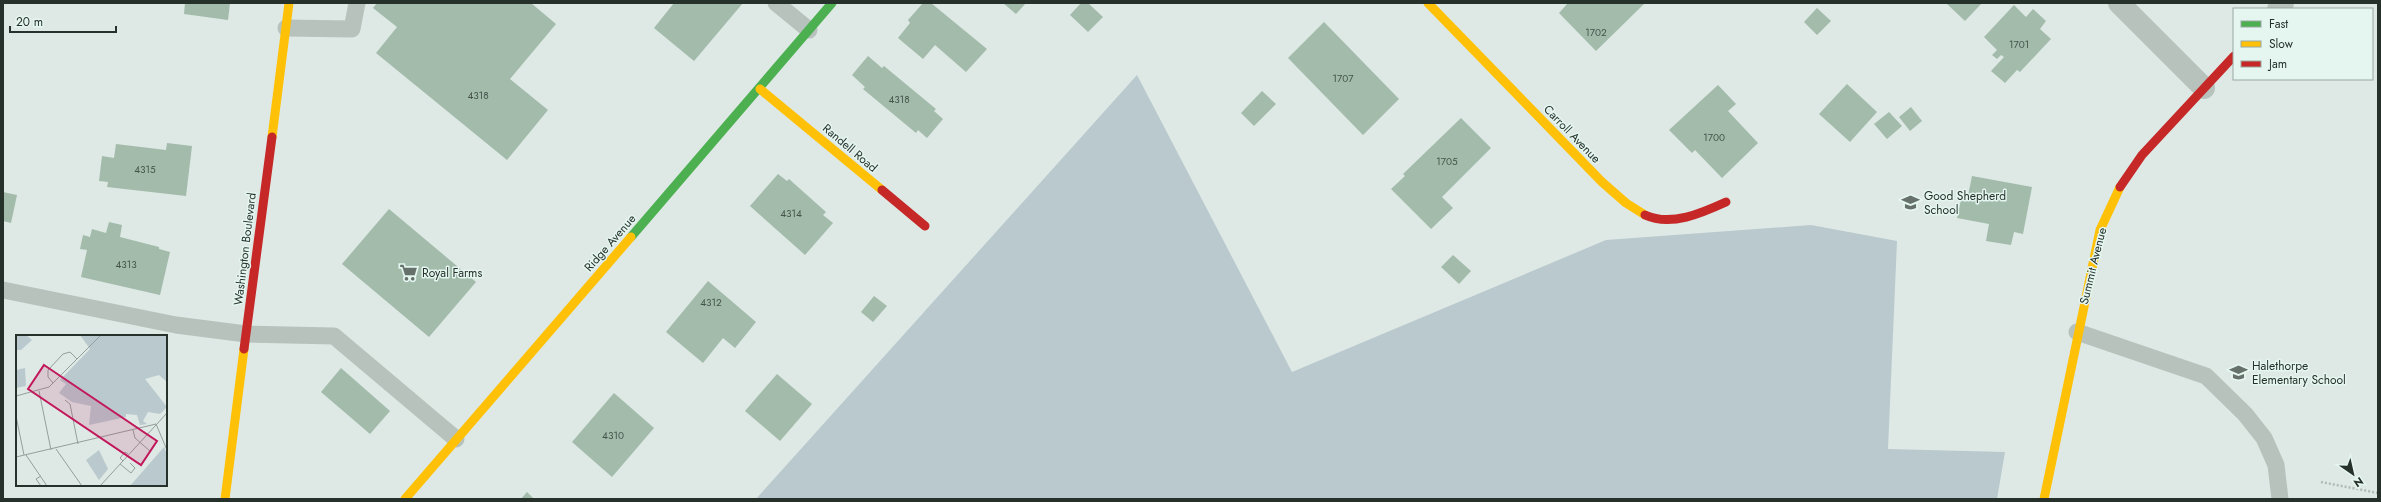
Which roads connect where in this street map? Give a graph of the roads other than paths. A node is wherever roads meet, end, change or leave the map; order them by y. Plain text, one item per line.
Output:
1 (289, 3) edge
2 (357, 3) edge
3 (776, 3) edge
4 (832, 3) edge
5 (1428, 3) edge
6 (2119, 3) edge
7 (286, 28) junction
8 (809, 30) junction
9 (2233, 57) edge
10 (2204, 88) junction
11 (760, 89) junction
12 (1726, 202) dead end
13 (926, 226) dead end
14 (3, 290) edge
15 (2077, 332) junction
16 (246, 334) junction
17 (456, 439) junction
18 (225, 499) edge
19 (405, 499) edge
20 (2044, 499) edge
21 (2280, 499) edge

1 - 7 street, Washington Boulevard
2 - 7 lane
3 - 8 lane
4 - 8 street, Ridge Avenue
5 - 12 street, Carroll Avenue
6 - 10 street
7 - 16 street, Washington Boulevard
8 - 11 street, Ridge Avenue
9 - 10 street, Summit Avenue
10 - 15 street, Summit Avenue
11 - 13 street, Randell Road
11 - 17 street, Ridge Avenue
14 - 16 lane
15 - 20 street, Summit Avenue
15 - 21 lane
16 - 17 lane
16 - 18 street, Washington Boulevard
17 - 19 street, Ridge Avenue

